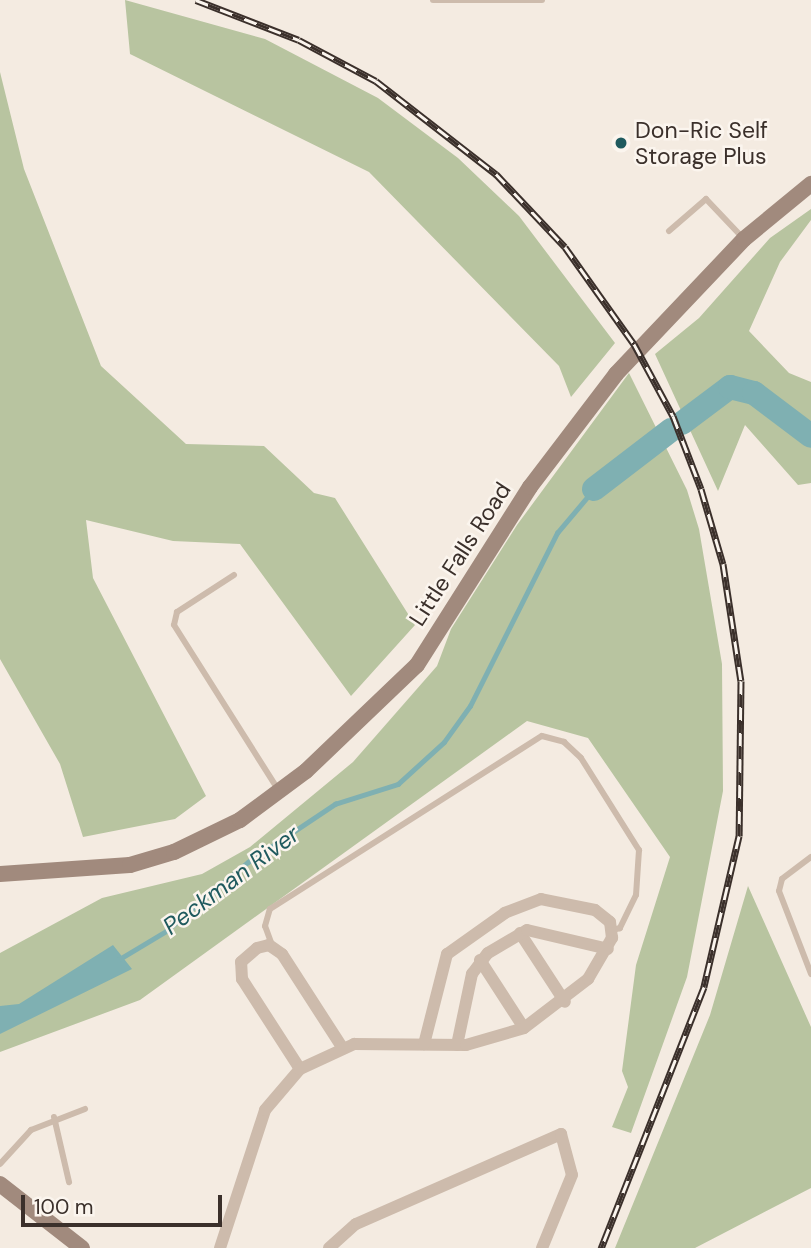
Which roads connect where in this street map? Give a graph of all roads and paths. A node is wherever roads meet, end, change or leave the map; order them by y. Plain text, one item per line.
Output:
1 (433, 0) edge
2 (542, 0) edge
3 (469, 2) edge
4 (811, 184) edge
5 (669, 232) dead end
6 (744, 239) junction
7 (234, 575) dead end
8 (280, 792) junction
9 (811, 857) edge
10 (0, 874) edge
11 (613, 930) junction
12 (520, 933) junction
13 (273, 946) junction
14 (608, 949) junction
15 (480, 960) junction
16 (811, 974) edge
17 (565, 1002) junction
18 (524, 1028) junction
19 (424, 1044) junction
20 (457, 1045) junction
21 (342, 1048) junction
22 (300, 1069) junction
23 (85, 1109) dead end
24 (54, 1117) junction
25 (0, 1164) edge
26 (69, 1182) dead end
27 (0, 1184) edge
28 (82, 1248) edge
29 (220, 1248) edge
30 (329, 1248) edge
31 (542, 1248) edge

1 - 3 lane
2 - 3 lane
4 - 6 street, Little Falls Road
5 - 6 lane
6 - 8 street, Little Falls Road
7 - 8 lane
8 - 10 street, Little Falls Road
9 - 16 lane
11 - 13 lane
11 - 14 street
11 - 19 street
12 - 14 street
12 - 15 street
12 - 17 street
13 - 21 street
13 - 22 street
14 - 17 street
15 - 18 street
15 - 20 street
17 - 18 street
18 - 20 street
19 - 20 street
19 - 21 street
21 - 22 street
22 - 29 street
23 - 24 lane
24 - 25 lane
24 - 26 lane
27 - 28 street
30 - 31 street

